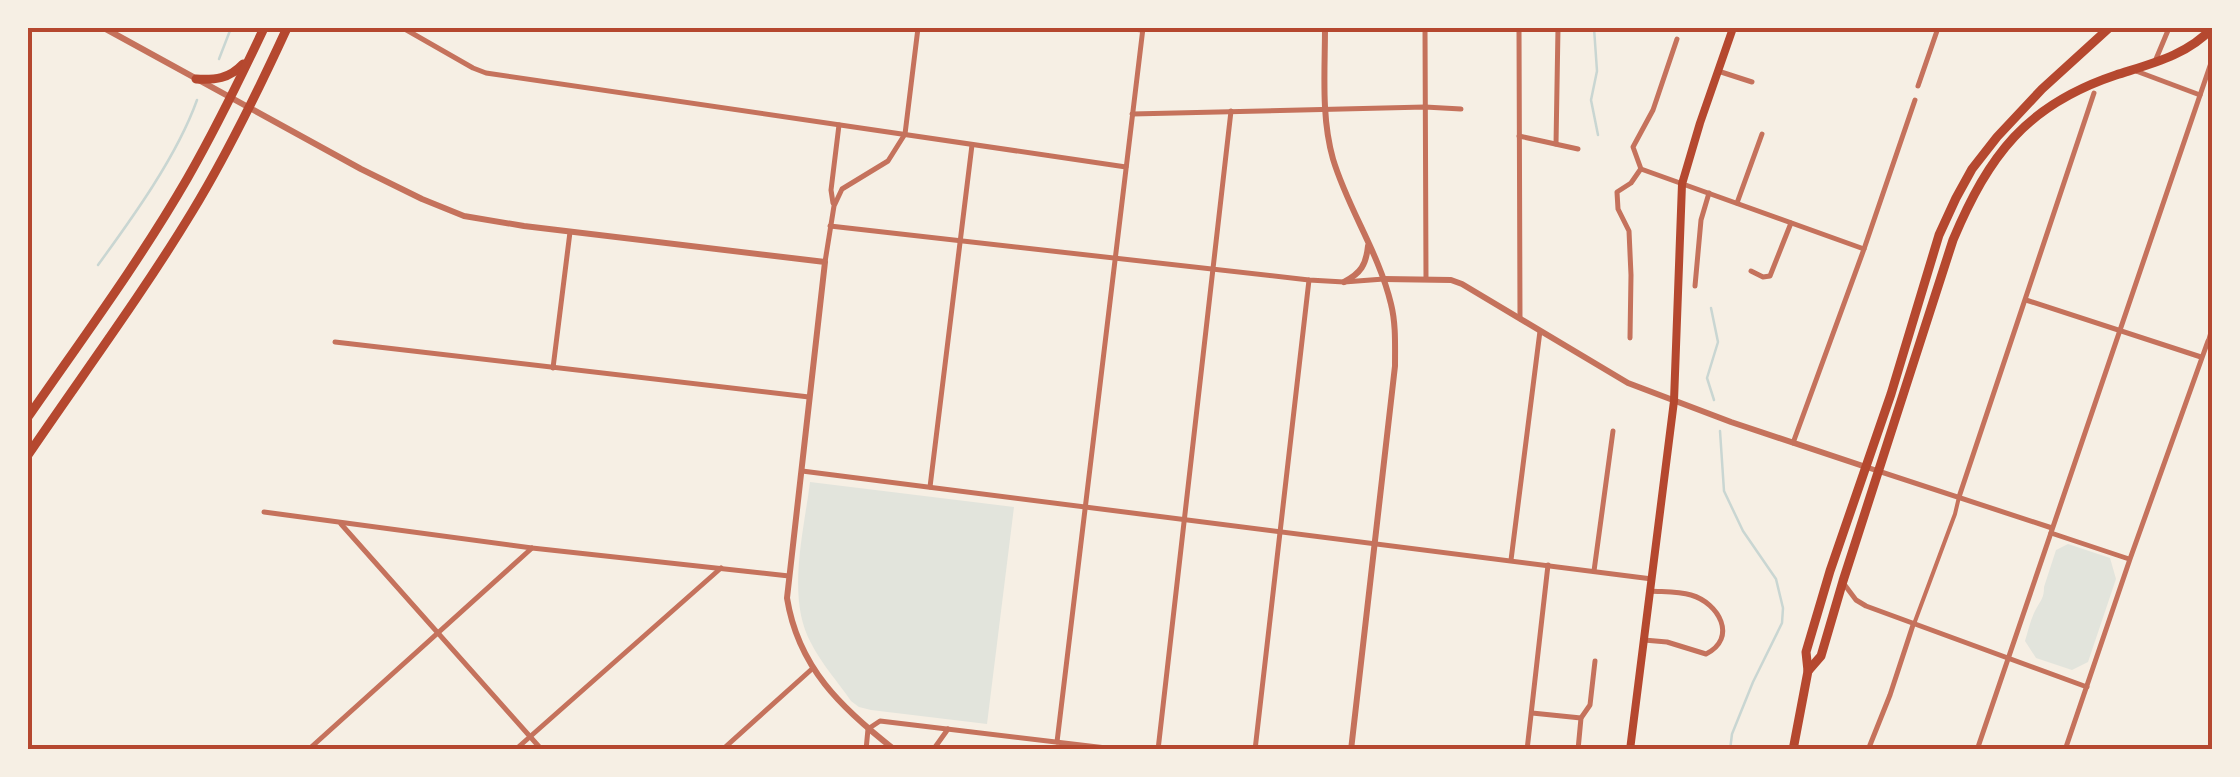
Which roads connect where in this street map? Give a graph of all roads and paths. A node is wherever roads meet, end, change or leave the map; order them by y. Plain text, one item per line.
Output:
1 (104, 28) edge
2 (264, 28) edge
3 (287, 28) edge
4 (403, 28) edge
5 (918, 28) edge
6 (1124, 28) edge
7 (1325, 28) edge
8 (1425, 28) edge
9 (1518, 28) edge
10 (1558, 28) edge
11 (1733, 28) edge
12 (1938, 28) edge
13 (2109, 28) edge
14 (2168, 28) edge
15 (2212, 28) edge
16 (1142, 29) edge
17 (1677, 39) dead end
18 (251, 55) junction
19 (2212, 60) edge
20 (2156, 62) junction
21 (2133, 70) junction
22 (1718, 71) junction
23 (196, 78) junction
24 (1752, 82) dead end
25 (1918, 86) dead end
26 (2094, 94) dead end
27 (2200, 95) junction
28 (230, 98) junction
29 (1915, 100) dead end
30 (1425, 107) junction
31 (249, 108) junction
32 (1326, 108) junction
33 (1461, 108) dead end
34 (1230, 111) junction
35 (1132, 114) junction
36 (840, 125) junction
37 (904, 134) junction
38 (1762, 134) dead end
39 (1519, 136) junction
40 (972, 144) junction
41 (1556, 144) junction
42 (1578, 149) dead end
43 (1126, 167) junction
44 (1641, 169) junction
45 (1682, 184) junction
46 (1709, 194) junction
47 (1737, 203) junction
48 (834, 206) junction
49 (1791, 223) junction
50 (830, 226) junction
51 (570, 232) junction
52 (959, 241) junction
53 (1368, 244) junction
54 (1864, 249) junction
55 (1115, 259) junction
56 (825, 262) junction
57 (1213, 271) junction
58 (1751, 271) dead end
59 (1384, 279) junction
60 (1309, 280) junction
61 (1426, 280) junction
62 (1344, 282) junction
63 (118, 286) junction
64 (1695, 286) dead end
65 (136, 298) junction
66 (2026, 300) junction
67 (1520, 319) junction
68 (2212, 327) edge
69 (1540, 331) junction
70 (2120, 331) junction
71 (1630, 338) dead end
72 (2208, 341) joint
73 (336, 342) dead end
74 (2202, 357) junction
75 (552, 368) junction
76 (809, 397) junction
77 (40, 399) junction
78 (1674, 402) junction
79 (58, 411) junction
80 (28, 418) edge
81 (1614, 432) dead end
82 (1793, 443) junction
83 (28, 455) edge
84 (1866, 468) junction
85 (802, 471) junction
86 (1880, 472) junction
87 (930, 487) junction
88 (1958, 497) junction
89 (1086, 507) junction
90 (264, 512) dead end
91 (1184, 520) junction
92 (339, 522) junction
93 (2052, 530) junction
94 (1278, 533) junction
95 (1375, 543) junction
96 (532, 548) junction
97 (2130, 559) junction
98 (1511, 560) junction
99 (1548, 565) junction
100 (722, 568) junction
101 (1594, 571) junction
102 (789, 576) junction
103 (1652, 578) junction
104 (1843, 581) junction
105 (1650, 591) junction
106 (1913, 625) junction
107 (438, 634) junction
108 (1644, 640) junction
109 (2006, 659) junction
110 (1595, 661) dead end
111 (813, 668) junction
112 (1808, 671) junction
113 (2087, 686) junction
114 (1532, 713) junction
115 (1582, 718) junction
116 (868, 729) junction
117 (948, 729) junction
118 (530, 736) junction
119 (1057, 742) junction
120 (308, 750) edge
121 (515, 750) edge
122 (542, 750) edge
123 (722, 750) edge
124 (866, 750) edge
125 (894, 750) edge
126 (933, 750) edge
127 (1124, 750) edge
128 (1158, 750) edge
129 (1255, 750) edge
130 (1351, 750) edge
131 (1527, 750) edge
132 (1578, 750) edge
133 (1630, 750) edge
134 (1792, 750) edge
135 (1868, 750) edge
136 (1977, 750) edge
137 (2066, 750) edge

1 - 23 street
2 - 18 main road
3 - 31 main road
4 - 36 street
5 - 37 street
6 - 16 street
7 - 32 street
8 - 30 street
9 - 39 street
10 - 41 street
11 - 22 main road
12 - 25 street
13 - 84 main road
14 - 20 street
15 - 20 main road
16 - 35 street
17 - 44 street
18 - 23 main road
18 - 28 main road
19 - 27 street
20 - 21 main road
21 - 27 street
21 - 86 main road
22 - 24 street
22 - 45 main road
23 - 28 street
26 - 66 street
27 - 70 street
28 - 31 street
28 - 63 main road
29 - 54 street
30 - 32 street
30 - 33 street
30 - 61 street
31 - 51 street
31 - 65 main road
32 - 34 street
32 - 53 street
34 - 35 street
34 - 57 street
35 - 43 street
36 - 37 street
36 - 48 street
37 - 40 street
37 - 48 street
38 - 47 street
39 - 41 street
39 - 67 street
40 - 43 street
40 - 52 street
41 - 42 street
43 - 55 street
44 - 45 street
44 - 71 street
45 - 46 street
45 - 78 main road
46 - 47 street
46 - 64 street
47 - 49 street
48 - 50 street
49 - 54 street
49 - 58 street
50 - 52 street
50 - 56 street
51 - 56 street
51 - 75 street
52 - 55 street
52 - 87 street
53 - 59 street
53 - 62 street
54 - 82 street
55 - 57 street
55 - 89 street
56 - 76 street
57 - 60 street
57 - 91 street
59 - 61 street
59 - 62 street
59 - 95 street
60 - 62 street
60 - 94 street
61 - 67 street
63 - 65 main road
63 - 77 main road
65 - 79 main road
66 - 70 street
66 - 88 street
67 - 69 street
68 - 72 street
69 - 78 street
69 - 98 street
70 - 74 street
70 - 93 street
72 - 74 street
73 - 75 street
74 - 97 street
75 - 76 street
76 - 85 street
77 - 79 main road
77 - 80 main road
78 - 82 street
78 - 103 main road
79 - 83 main road
81 - 101 street
82 - 84 street
84 - 86 street
84 - 112 main road
85 - 87 street
85 - 102 street
86 - 88 street
86 - 104 main road
87 - 89 street
88 - 93 street
88 - 106 street
89 - 91 street
89 - 119 street
90 - 92 street
91 - 94 street
91 - 128 street
92 - 96 street
92 - 107 street
93 - 97 street
93 - 109 street
94 - 95 street
94 - 129 street
95 - 98 street
95 - 130 street
96 - 100 street
96 - 107 street
97 - 113 street
98 - 99 street
99 - 101 street
99 - 114 street
100 - 102 street
100 - 118 street
101 - 103 street
102 - 111 street
103 - 105 main road
104 - 106 street
104 - 112 main road
105 - 108 main road
105 - 108 street
106 - 109 street
106 - 135 street
107 - 118 street
107 - 120 street
108 - 133 main road
109 - 113 street
109 - 136 street
110 - 115 street
111 - 116 street
111 - 123 street
112 - 134 main road
113 - 137 street
114 - 115 street
114 - 131 street
115 - 132 street
116 - 117 street
116 - 124 street
116 - 125 street
117 - 119 street
117 - 126 street
118 - 121 street
118 - 122 street
119 - 127 street

